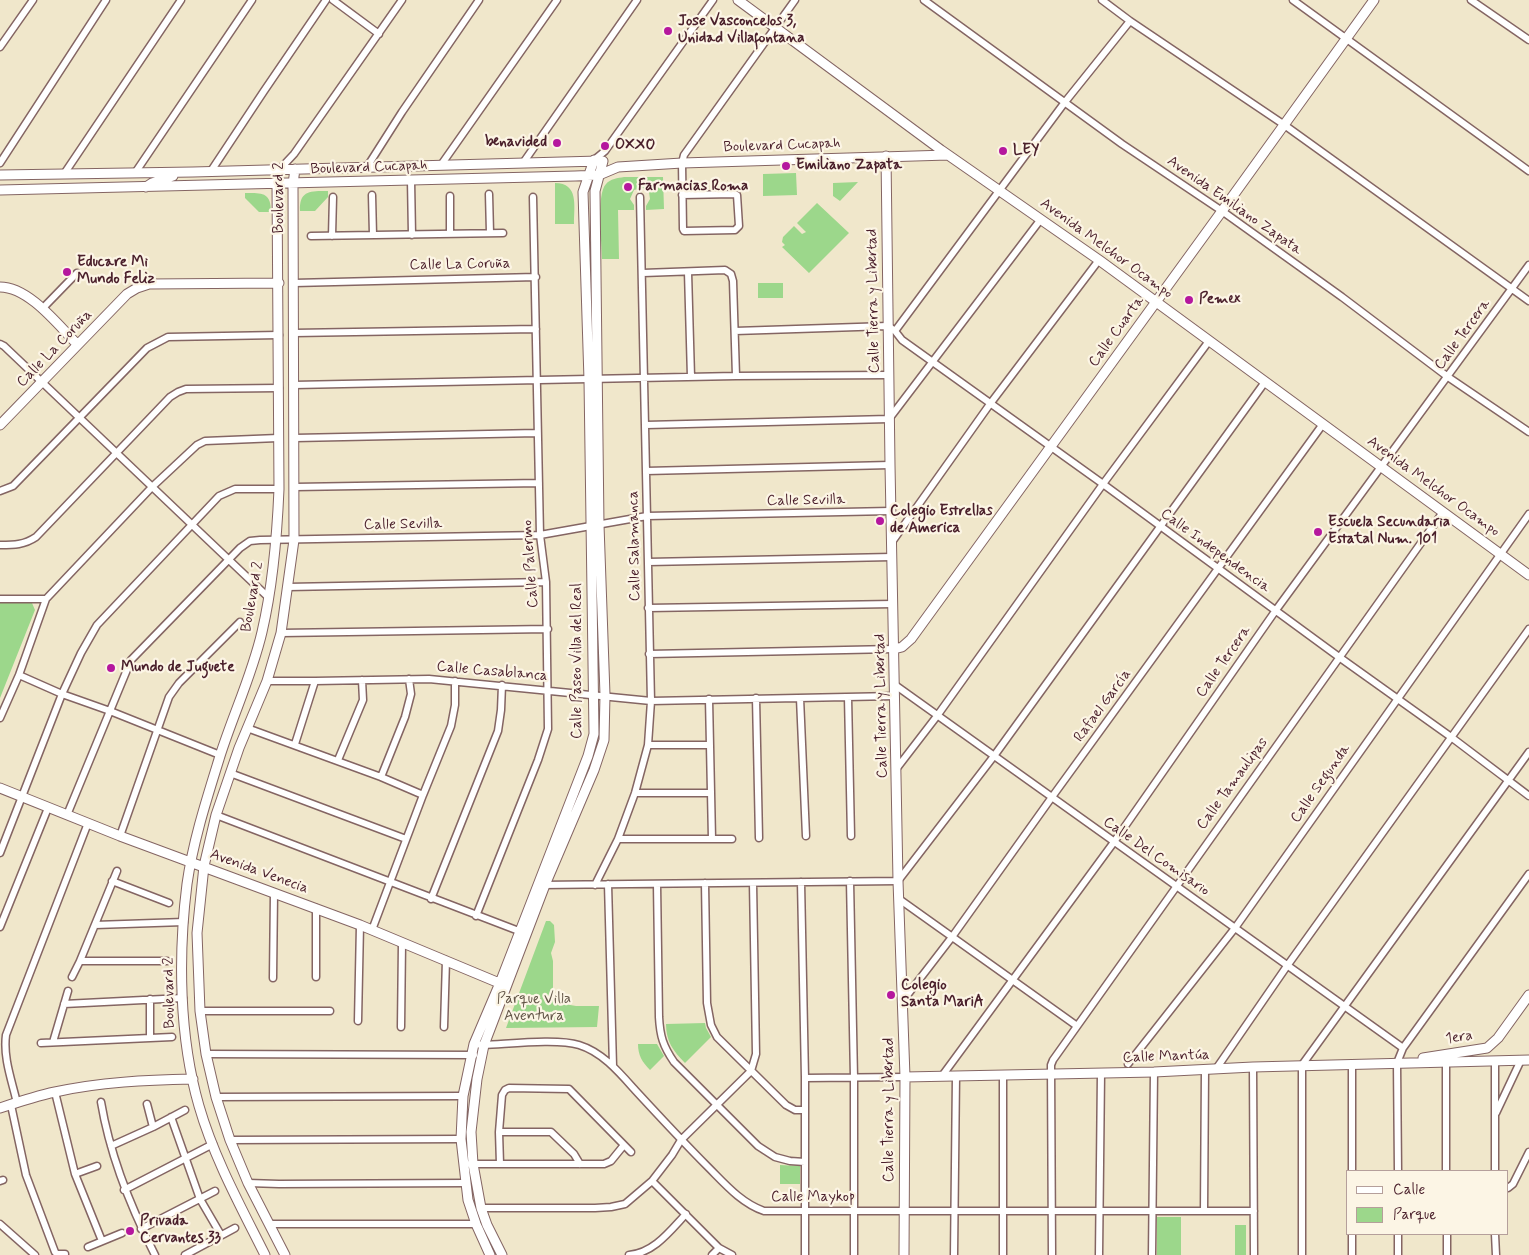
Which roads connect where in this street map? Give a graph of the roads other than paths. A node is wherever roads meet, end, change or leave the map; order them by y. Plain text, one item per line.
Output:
1 (33, 0) edge
2 (106, 0) edge
3 (181, 0) edge
4 (252, 0) edge
5 (326, 0) edge
6 (332, 0) edge
7 (402, 0) edge
8 (479, 0) edge
9 (557, 0) edge
10 (637, 0) edge
11 (713, 0) edge
12 (738, 0) edge
13 (795, 0) edge
14 (924, 0) edge
15 (1102, 0) edge
16 (1293, 0) edge
17 (1374, 0) edge
18 (1471, 0) edge
19 (1130, 21) junction
20 (776, 28) junction
21 (378, 34) junction
22 (1346, 38) junction
23 (1529, 40) edge
24 (0, 47) edge
25 (1065, 102) junction
26 (1283, 124) junction
27 (294, 154) junction
28 (948, 155) junction
29 (886, 156) junction
30 (598, 161) junction
31 (0, 163) edge
32 (523, 163) junction
33 (682, 163) junction
34 (442, 165) junction
35 (367, 167) junction
36 (618, 167) junction
37 (280, 169) junction
38 (295, 169) junction
39 (211, 171) junction
40 (1529, 171) edge
41 (193, 172) junction
42 (135, 173) junction
43 (49, 174) junction
44 (64, 174) junction
45 (0, 175) edge
46 (598, 175) junction
47 (588, 176) junction
48 (412, 180) junction
49 (277, 184) junction
50 (293, 184) junction
51 (145, 187) junction
52 (11, 189) junction
53 (0, 190) edge
54 (1000, 190) junction
55 (489, 194) dead end
56 (372, 195) dead end
57 (682, 195) junction
58 (450, 196) dead end
59 (333, 197) dead end
60 (533, 197) dead end
61 (640, 198) dead end
62 (1222, 211) junction
63 (1041, 219) junction
64 (503, 233) dead end
65 (412, 234) junction
66 (450, 234) junction
67 (490, 234) junction
68 (373, 235) junction
69 (311, 236) dead end
70 (332, 236) junction
71 (1099, 260) junction
72 (1529, 265) edge
73 (688, 272) junction
74 (77, 273) dead end
75 (642, 273) junction
76 (536, 278) junction
77 (279, 283) junction
78 (294, 283) junction
79 (0, 287) edge
80 (1512, 288) junction
81 (1529, 301) edge
82 (1156, 302) junction
83 (42, 309) junction
84 (536, 328) junction
85 (891, 329) junction
86 (736, 331) junction
87 (294, 333) junction
88 (279, 335) junction
89 (1209, 341) junction
90 (77, 344) junction
91 (1, 347) edge
92 (934, 362) junction
93 (889, 375) junction
94 (736, 376) junction
95 (691, 377) junction
96 (1448, 377) junction
97 (644, 378) junction
98 (594, 380) junction
99 (538, 381) junction
100 (43, 382) junction
101 (1265, 382) junction
102 (294, 386) junction
103 (279, 388) junction
104 (990, 404) junction
105 (78, 417) junction
106 (889, 419) junction
107 (1323, 424) junction
108 (0, 425) edge
109 (646, 425) junction
110 (1529, 432) edge
111 (537, 433) junction
112 (278, 438) junction
113 (295, 438) junction
114 (1050, 447) junction
115 (116, 453) junction
116 (890, 465) junction
117 (1380, 466) junction
118 (646, 471) junction
119 (539, 483) junction
120 (1103, 484) junction
121 (152, 487) junction
122 (295, 488) junction
123 (279, 489) junction
124 (0, 491) edge
125 (891, 512) junction
126 (1443, 512) junction
127 (1529, 514) edge
128 (647, 516) junction
129 (191, 524) junction
130 (595, 526) junction
131 (1160, 526) junction
132 (540, 535) junction
133 (277, 540) junction
134 (294, 540) junction
135 (892, 542) junction
136 (0, 545) edge
137 (1500, 553) junction
138 (892, 557) junction
139 (229, 560) junction
140 (648, 562) junction
141 (1219, 569) junction
142 (1529, 575) edge
143 (546, 582) junction
144 (288, 587) junction
145 (268, 597) junction
146 (0, 599) edge
147 (46, 599) junction
148 (893, 604) junction
149 (648, 608) junction
150 (1276, 610) junction
151 (240, 622) dead end
152 (548, 629) junction
153 (1529, 629) edge
154 (280, 633) junction
155 (894, 650) junction
156 (649, 654) junction
157 (1339, 658) junction
158 (19, 675) junction
159 (408, 679) junction
160 (362, 680) junction
161 (267, 681) junction
162 (455, 681) junction
163 (316, 682) junction
164 (895, 685) junction
165 (502, 686) junction
166 (548, 689) junction
167 (62, 694) junction
168 (595, 694) junction
169 (605, 695) junction
170 (848, 696) junction
171 (895, 696) junction
172 (756, 698) junction
173 (800, 698) junction
174 (709, 699) junction
175 (1397, 699) junction
176 (651, 701) junction
177 (110, 711) junction
178 (937, 716) junction
179 (0, 718) edge
180 (247, 728) junction
181 (158, 730) junction
182 (1451, 737) junction
183 (295, 744) junction
184 (648, 745) junction
185 (710, 745) junction
186 (1529, 752) edge
187 (220, 755) junction
188 (994, 756) junction
189 (338, 760) junction
190 (897, 768) junction
191 (230, 773) junction
192 (381, 777) junction
193 (1509, 781) junction
194 (0, 788) edge
195 (635, 793) junction
196 (711, 793) junction
197 (423, 795) junction
198 (1529, 796) edge
199 (22, 797) junction
200 (1052, 798) junction
201 (48, 808) junction
202 (67, 815) junction
203 (216, 815) junction
204 (88, 823) junction
205 (120, 836) junction
206 (806, 836) dead end
207 (851, 836) dead end
208 (759, 838) dead end
209 (406, 839) junction
210 (618, 839) junction
211 (712, 839) junction
212 (732, 839) dead end
213 (1114, 842) junction
214 (1, 848) edge
215 (191, 862) junction
216 (204, 866) junction
217 (117, 871) dead end
218 (1529, 874) edge
219 (850, 881) junction
220 (898, 881) junction
221 (112, 882) junction
222 (390, 882) junction
223 (801, 882) junction
224 (705, 883) junction
225 (754, 883) junction
226 (595, 884) junction
227 (608, 884) junction
228 (657, 884) junction
229 (541, 885) junction
230 (1176, 886) junction
231 (274, 893) junction
232 (431, 898) junction
233 (899, 899) junction
234 (169, 902) dead end
235 (316, 908) junction
236 (476, 916) junction
237 (184, 922) junction
238 (94, 924) junction
239 (360, 925) junction
240 (0, 927) edge
241 (1235, 928) junction
242 (372, 930) junction
243 (523, 933) junction
244 (952, 937) junction
245 (402, 943) junction
246 (446, 960) junction
247 (80, 961) junction
248 (168, 961) dead end
249 (1287, 966) junction
250 (72, 977) dead end
251 (316, 977) dead end
252 (273, 978) dead end
253 (1012, 981) junction
254 (503, 985) junction
255 (68, 991) dead end
256 (1529, 995) edge
257 (182, 998) junction
258 (150, 999) junction
259 (902, 1002) junction
260 (64, 1004) junction
261 (1345, 1007) junction
262 (200, 1011) junction
263 (330, 1011) dead end
264 (358, 1021) dead end
265 (1076, 1026) junction
266 (401, 1027) dead end
267 (444, 1027) dead end
268 (172, 1036) dead end
269 (150, 1038) junction
270 (53, 1042) junction
271 (41, 1043) dead end
272 (474, 1044) junction
273 (484, 1045) junction
274 (1403, 1048) junction
275 (206, 1054) junction
276 (477, 1055) junction
277 (1525, 1060) edge
278 (1495, 1061) junction
279 (1446, 1062) junction
280 (1397, 1063) junction
281 (1128, 1064) dead end
282 (1352, 1064) junction
283 (613, 1066) junction
284 (1302, 1066) junction
285 (1253, 1067) junction
286 (1216, 1069) junction
287 (1205, 1070) junction
288 (751, 1071) junction
289 (1100, 1072) junction
290 (1154, 1072) junction
291 (1051, 1074) junction
292 (1003, 1075) junction
293 (942, 1076) junction
294 (956, 1076) junction
295 (905, 1077) junction
296 (805, 1078) junction
297 (854, 1078) junction
298 (192, 1079) junction
299 (55, 1092) junction
300 (463, 1096) junction
301 (216, 1097) junction
302 (101, 1102) dead end
303 (14, 1104) junction
304 (147, 1104) dead end
305 (718, 1104) junction
306 (0, 1108) edge
307 (185, 1110) dead end
308 (804, 1110) junction
309 (1495, 1116) junction
310 (171, 1117) junction
311 (153, 1127) junction
312 (499, 1132) junction
313 (461, 1139) junction
314 (230, 1140) junction
315 (681, 1140) junction
316 (213, 1144) junction
317 (624, 1145) junction
318 (111, 1146) junction
319 (631, 1152) dead end
320 (1529, 1152) edge
321 (184, 1159) junction
322 (805, 1162) junction
323 (463, 1164) junction
324 (473, 1164) junction
325 (500, 1164) junction
326 (580, 1164) junction
327 (97, 1166) dead end
328 (1352, 1170) edge
329 (1398, 1170) edge
330 (1446, 1170) edge
331 (1495, 1170) edge
332 (75, 1174) junction
333 (652, 1181) junction
334 (248, 1183) junction
335 (466, 1183) junction
336 (1509, 1187) edge
337 (124, 1190) junction
338 (215, 1191) dead end
339 (200, 1199) junction
340 (481, 1208) junction
341 (806, 1210) junction
342 (855, 1210) junction
343 (904, 1210) junction
344 (954, 1210) junction
345 (1003, 1210) junction
346 (1153, 1210) junction
347 (1052, 1211) junction
348 (1099, 1211) junction
349 (1204, 1211) junction
350 (1254, 1211) junction
351 (686, 1214) junction
352 (0, 1224) edge
353 (269, 1224) junction
354 (476, 1224) junction
355 (235, 1228) dead end
356 (141, 1229) junction
357 (122, 1233) dead end
358 (221, 1235) junction
359 (1352, 1235) edge
360 (1398, 1235) edge
361 (1447, 1235) edge
362 (1496, 1235) edge
363 (102, 1242) junction
364 (88, 1247) dead end
365 (719, 1248) junction
366 (65, 1254) edge
367 (35, 1255) edge
368 (155, 1255) edge
369 (185, 1255) edge
370 (266, 1255) edge
371 (285, 1255) edge
372 (490, 1255) edge
373 (502, 1255) edge
374 (629, 1255) edge
375 (712, 1255) edge
376 (732, 1255) edge
377 (805, 1255) edge
378 (854, 1255) edge
379 (904, 1255) edge
380 (954, 1255) edge
381 (1003, 1255) edge
382 (1052, 1255) edge
383 (1099, 1255) edge
384 (1152, 1255) edge
385 (1254, 1255) edge
386 (1302, 1255) edge
387 (1352, 1255) edge
388 (1398, 1255) edge
389 (1447, 1255) edge
390 (1496, 1255) edge

1 - 24 street
2 - 31 street
3 - 44 street
4 - 42 street
5 - 39 street
6 - 21 street
7 - 21 street
8 - 35 street
9 - 34 street
10 - 32 street
11 - 30 street
12 - 20 street, Avenida Melchor Ocampo
13 - 20 street
14 - 25 street, Avenida Emiliano Zapata
15 - 19 street
16 - 22 street
17 - 22 street, Calle Cuarta
18 - 23 street
19 - 25 street
19 - 26 street
20 - 28 street, Avenida Melchor Ocampo
20 - 33 street
21 - 27 street
22 - 26 street, Calle Cuarta
22 - 40 street
25 - 54 street
25 - 62 street, Avenida Emiliano Zapata
26 - 62 street, Calle Cuarta
26 - 80 street
27 - 37 street, Boulevard 2
27 - 38 street, Boulevard 2
28 - 29 street, Boulevard Cucapah
28 - 54 street, Avenida Melchor Ocampo
29 - 33 street, Boulevard Cucapah
29 - 85 street, Calle Tierra y Libertad
30 - 32 street, Boulevard Cucapah
30 - 36 street, Boulevard Cucapah
30 - 46 street, Calle Paseo Villa del Real
30 - 47 street, Calle Paseo Villa del Real
32 - 34 street, Boulevard Cucapah
33 - 36 street, Boulevard Cucapah
33 - 57 street
34 - 35 street, Boulevard Cucapah
35 - 38 street, Boulevard Cucapah
36 - 46 street, Boulevard Cucapah
37 - 38 street, Boulevard Cucapah
37 - 39 street, Boulevard Cucapah
37 - 49 street, Boulevard 2
38 - 50 street, Boulevard 2
39 - 41 street, Boulevard Cucapah
41 - 42 street, Boulevard Cucapah
41 - 51 street
42 - 44 street, Boulevard Cucapah
43 - 44 street, Boulevard Cucapah
43 - 45 street, Boulevard Cucapah
43 - 52 street
46 - 47 street, Boulevard Cucapah
46 - 98 street, Calle Paseo Villa del Real
47 - 48 street, Boulevard Cucapah
47 - 98 street, Calle Paseo Villa del Real
48 - 50 street, Boulevard Cucapah
48 - 65 street
49 - 50 street, Boulevard Cucapah
49 - 51 street, Boulevard Cucapah
49 - 77 street, Boulevard 2
50 - 78 street, Boulevard 2
51 - 52 street, Boulevard Cucapah
52 - 53 street, Boulevard Cucapah
54 - 63 street, Avenida Melchor Ocampo
54 - 85 street
55 - 67 street
56 - 68 street
57 - 57 street
58 - 66 street
59 - 70 street
60 - 76 street, Calle Palermo
61 - 75 street, Calle Salamanca
62 - 82 street, Calle Cuarta
62 - 96 street, Avenida Emiliano Zapata
63 - 71 street, Avenida Melchor Ocampo
63 - 92 street
64 - 67 street
65 - 66 street
65 - 68 street
66 - 67 street
68 - 70 street
69 - 70 street
71 - 82 street, Avenida Melchor Ocampo
71 - 104 street
72 - 80 street, Calle Tercera
73 - 75 street
73 - 86 street
73 - 95 street
74 - 83 street
75 - 97 street, Calle Salamanca
76 - 78 street, Calle La Coruña
76 - 84 street, Calle Palermo
77 - 88 street, Boulevard 2
77 - 90 street, Calle La Coruña
78 - 87 street, Boulevard 2
79 - 83 street
80 - 81 street
80 - 96 street, Calle Tercera
82 - 89 street, Avenida Melchor Ocampo
82 - 114 street, Calle Cuarta
83 - 90 street
84 - 87 street
84 - 99 street, Calle Palermo
85 - 86 street
85 - 92 street, Calle Independencia
85 - 93 street, Calle Tierra y Libertad
86 - 94 street
87 - 102 street, Boulevard 2
88 - 103 street, Boulevard 2
88 - 105 street
89 - 101 street, Avenida Melchor Ocampo
89 - 120 street
90 - 100 street, Calle La Coruña
91 - 100 street
92 - 104 street, Calle Independencia
92 - 106 street
93 - 94 street
93 - 106 street, Calle Tierra y Libertad
94 - 95 street
95 - 97 street
96 - 110 street, Avenida Emiliano Zapata
96 - 117 street, Calle Tercera
97 - 98 street
97 - 109 street, Calle Salamanca
98 - 99 street
98 - 130 street, Calle Paseo Villa del Real
99 - 102 street
99 - 111 street, Calle Palermo
100 - 105 street
100 - 108 street, Calle La Coruña
101 - 107 street, Avenida Melchor Ocampo
101 - 131 street
102 - 113 street, Boulevard 2
103 - 112 street, Boulevard 2
103 - 115 street
104 - 114 street, Calle Independencia
104 - 135 street
105 - 115 street
105 - 124 street
106 - 109 street
106 - 116 street, Calle Tierra y Libertad
107 - 117 street, Avenida Melchor Ocampo
107 - 141 street, Rafael García
109 - 118 street, Calle Salamanca
111 - 113 street
111 - 119 street, Calle Palermo
112 - 121 street
112 - 123 street, Boulevard 2
113 - 122 street, Boulevard 2
114 - 120 street, Calle Independencia
114 - 155 street, Calle Cuarta
115 - 121 street
115 - 136 street
116 - 118 street
116 - 125 street, Calle Tierra y Libertad
117 - 126 street, Avenida Melchor Ocampo
117 - 150 street, Calle Tercera
118 - 128 street, Calle Salamanca
119 - 122 street
119 - 132 street, Calle Palermo
120 - 131 street, Calle Independencia
120 - 178 street
121 - 129 street
121 - 147 street
122 - 134 street, Boulevard 2
123 - 129 street
123 - 133 street, Boulevard 2
125 - 128 street, Calle Sevilla
125 - 135 street, Calle Tierra y Libertad
126 - 137 street, Avenida Melchor Ocampo
126 - 157 street, Calle Tamaulipas
127 - 137 street, Calle Segunda
128 - 130 street, Calle Sevilla
128 - 140 street, Calle Salamanca
129 - 139 street
129 - 167 street
130 - 132 street, Calle Sevilla
130 - 168 street, Calle Paseo Villa del Real
130 - 169 street, Calle Paseo Villa del Real
131 - 141 street, Calle Independencia
131 - 188 street
132 - 134 street, Calle Sevilla
132 - 143 street, Calle Palermo
133 - 134 street, Calle Sevilla
133 - 139 street, Calle Sevilla
133 - 145 street, Boulevard 2
134 - 144 street, Boulevard 2
135 - 138 street, Calle Tierra y Libertad
137 - 142 street, Avenida Melchor Ocampo
137 - 175 street, Calle Segunda
138 - 140 street
138 - 148 street, Calle Tierra y Libertad
139 - 145 street
139 - 177 street, Calle Sevilla
140 - 149 street, Calle Salamanca
141 - 150 street, Calle Independencia
141 - 200 street, Rafael García
143 - 144 street
143 - 152 street, Calle Palermo
144 - 154 street, Boulevard 2
145 - 187 street, Boulevard 2
146 - 147 street
147 - 158 street
148 - 149 street
148 - 155 street, Calle Tierra y Libertad
149 - 156 street, Calle Salamanca
150 - 157 street, Calle Independencia
150 - 213 street, Calle Tercera
151 - 181 street
152 - 154 street
152 - 166 street, Calle Palermo
153 - 182 street
154 - 161 street, Boulevard 2
155 - 156 street
155 - 164 street, Calle Tierra y Libertad
156 - 176 street, Calle Salamanca
157 - 175 street, Calle Independencia
157 - 230 street, Calle Tamaulipas
158 - 167 street
158 - 179 street
159 - 160 street, Calle Casablanca
159 - 162 street, Calle Casablanca
159 - 192 street
160 - 163 street, Calle Casablanca
160 - 189 street
161 - 163 street, Calle Casablanca
161 - 180 street, Boulevard 2
162 - 165 street, Calle Casablanca
162 - 197 street
163 - 183 street
164 - 171 street, Calle Tierra y Libertad
164 - 178 street, Calle Del Comisario
165 - 166 street, Calle Casablanca
165 - 232 street
166 - 168 street, Calle Casablanca
166 - 236 street, Calle Palermo
167 - 177 street
167 - 199 street
168 - 169 street, Calle Casablanca
168 - 229 street, Calle Paseo Villa del Real
169 - 176 street, Calle Casablanca
169 - 229 street, Calle Paseo Villa del Real
170 - 171 street, Calle Casablanca
170 - 173 street, Calle Casablanca
170 - 207 street
171 - 190 street, Calle Tierra y Libertad
172 - 173 street, Calle Casablanca
172 - 174 street, Calle Casablanca
172 - 208 street
173 - 206 street
174 - 176 street, Calle Casablanca
174 - 185 street
175 - 182 street, Calle Independencia
175 - 241 street, Calle Segunda
176 - 184 street, Calle Salamanca
177 - 181 street
177 - 202 street, Calle Sevilla
178 - 188 street, Calle Del Comisario
178 - 190 street
180 - 183 street
180 - 191 street, Boulevard 2
181 - 187 street
181 - 205 street
182 - 193 street, Calle Independencia
182 - 249 street
183 - 189 street
184 - 185 street
184 - 195 street, Calle Salamanca
185 - 196 street
186 - 193 street
187 - 215 street, Boulevard 2
188 - 200 street, Calle Del Comisario
188 - 220 street
189 - 192 street
190 - 220 street, Calle Tierra y Libertad
191 - 203 street, Boulevard 2
191 - 209 street
192 - 197 street
193 - 198 street, Calle Independencia
193 - 261 street
194 - 199 street, Avenida Venecia
195 - 196 street
195 - 210 street, Calle Salamanca
196 - 211 street
197 - 209 street
199 - 201 street, Avenida Venecia
199 - 214 street
200 - 213 street, Calle Del Comisario
200 - 244 street, Rafael García
201 - 202 street, Avenida Venecia
201 - 240 street
202 - 204 street, Avenida Venecia
203 - 216 street, Boulevard 2
203 - 222 street
204 - 205 street, Avenida Venecia
204 - 303 street
205 - 215 street, Avenida Venecia
209 - 222 street
210 - 211 street
210 - 226 street, Calle Salamanca
211 - 212 street
213 - 230 street, Calle Del Comisario
213 - 253 street, Calle Tercera
215 - 216 street, Avenida Venecia
215 - 237 street, Boulevard 2
216 - 231 street, Avenida Venecia
216 - 262 street, Boulevard 2
217 - 221 street
218 - 274 street
219 - 220 street
219 - 223 street
219 - 297 street
220 - 233 street, Calle Tierra y Libertad
221 - 234 street
221 - 238 street
222 - 232 street
222 - 242 street
223 - 225 street
223 - 296 street
224 - 225 street
224 - 228 street
224 - 288 street
225 - 288 street
226 - 227 street
226 - 229 street
227 - 228 street
227 - 283 street
228 - 305 street
229 - 243 street, Calle Paseo Villa del Real
230 - 241 street, Calle Del Comisario
230 - 265 street, Calle Tamaulipas
231 - 235 street, Avenida Venecia
231 - 252 street
232 - 236 street
233 - 244 street
233 - 259 street, Calle Tierra y Libertad
235 - 239 street, Avenida Venecia
235 - 251 street
236 - 243 street
237 - 238 street
237 - 257 street, Boulevard 2
238 - 247 street
239 - 242 street, Avenida Venecia
239 - 264 street
241 - 249 street, Calle Del Comisario
241 - 281 street, Calle Segunda
242 - 245 street, Avenida Venecia
243 - 254 street, Calle Paseo Villa del Real
244 - 253 street
244 - 259 street, Rafael García
245 - 246 street, Avenida Venecia
245 - 266 street
246 - 254 street, Avenida Venecia
246 - 267 street
247 - 248 street
247 - 250 street
249 - 261 street, Calle Del Comisario
249 - 286 street
253 - 265 street
253 - 293 street, Calle Tercera
254 - 272 street, Calle Paseo Villa del Real
254 - 273 street, Calle Paseo Villa del Real
255 - 260 street
256 - 280 street, 1era
257 - 258 street
257 - 298 street, Boulevard 2
258 - 260 street
258 - 269 street
259 - 295 street, Calle Tierra y Libertad
260 - 270 street
261 - 274 street, Calle Del Comisario
261 - 284 street
262 - 263 street
262 - 275 street, Boulevard 2
265 - 291 street, Calle Tamaulipas
268 - 269 street
269 - 270 street
270 - 271 street
272 - 273 street, Calle Maykop
272 - 276 street, Calle Paseo Villa del Real
273 - 276 street, Calle Paseo Villa del Real
273 - 283 street, Calle Maykop
274 - 280 street
275 - 276 street
275 - 301 street, Boulevard 2
276 - 300 street, Calle Paseo Villa del Real
276 - 324 street, Calle Paseo Villa del Real
277 - 278 street, Calle Mantúa
277 - 309 street
278 - 279 street, Calle Mantúa
278 - 309 street
279 - 280 street, Calle Mantúa
279 - 330 street
280 - 282 street, Calle Mantúa
280 - 329 street
282 - 284 street, Calle Mantúa
282 - 328 street
283 - 315 street, Calle Maykop
284 - 285 street, Calle Mantúa
284 - 386 street
285 - 286 street, Calle Mantúa
285 - 350 street
286 - 287 street, Calle Mantúa
287 - 290 street, Calle Mantúa
287 - 349 street
288 - 305 street
288 - 308 street
289 - 290 street, Calle Mantúa
289 - 291 street, Calle Mantúa
289 - 348 street
290 - 346 street
291 - 292 street, Calle Mantúa
291 - 347 street, Calle Tamaulipas
292 - 294 street, Calle Mantúa
292 - 345 street
293 - 294 street, Calle Mantúa
293 - 295 street, Calle Mantúa
294 - 344 street
295 - 297 street, Calle Mantúa
295 - 343 street, Calle Tierra y Libertad
296 - 297 street, Calle Mantúa
296 - 308 street
297 - 342 street
298 - 299 street
298 - 316 street, Boulevard 2
299 - 303 street
299 - 332 street
300 - 301 street
300 - 313 street, Calle Paseo Villa del Real
301 - 314 street, Boulevard 2
302 - 318 street
303 - 306 street
303 - 366 street
304 - 311 street
305 - 315 street
305 - 322 street
307 - 310 street
308 - 322 street
309 - 331 street
310 - 311 street
310 - 321 street
311 - 318 street
312 - 317 street
312 - 325 street
312 - 326 street
313 - 314 street
313 - 323 street, Calle Paseo Villa del Real
314 - 334 street, Boulevard 2
315 - 333 street
315 - 341 street, Calle Maykop
316 - 321 street
316 - 370 street, Boulevard 2
317 - 319 street
317 - 326 street
318 - 337 street
320 - 336 street
321 - 337 street
321 - 339 street
322 - 341 street
323 - 324 street
323 - 335 street, Calle Paseo Villa del Real
324 - 325 street
324 - 340 street, Calle Paseo Villa del Real
325 - 326 street
327 - 332 street
332 - 363 street
333 - 340 street
333 - 351 street
334 - 335 street
334 - 353 street, Boulevard 2
335 - 354 street, Calle Paseo Villa del Real
337 - 356 street
338 - 339 street
339 - 356 street
339 - 358 street
340 - 373 street, Calle Paseo Villa del Real
341 - 342 street, Calle Maykop
341 - 377 street
342 - 343 street, Calle Maykop
342 - 378 street
343 - 344 street, Calle Maykop
343 - 379 street, Calle Tierra y Libertad
344 - 345 street, Calle Maykop
344 - 380 street
345 - 347 street, Calle Maykop
345 - 381 street
346 - 348 street, Calle Maykop
346 - 349 street, Calle Maykop
346 - 384 street
347 - 348 street, Calle Maykop
347 - 382 street, Calle Tamaulipas
348 - 383 street
349 - 350 street, Calle Maykop
350 - 385 street
351 - 365 street
351 - 374 street
352 - 367 street
353 - 354 street
353 - 371 street, Boulevard 2
354 - 372 street, Calle Paseo Villa del Real
355 - 358 street
356 - 368 street
357 - 363 street
358 - 369 street
359 - 387 street
360 - 388 street
361 - 389 street
362 - 390 street
363 - 364 street
365 - 375 street
365 - 376 street

